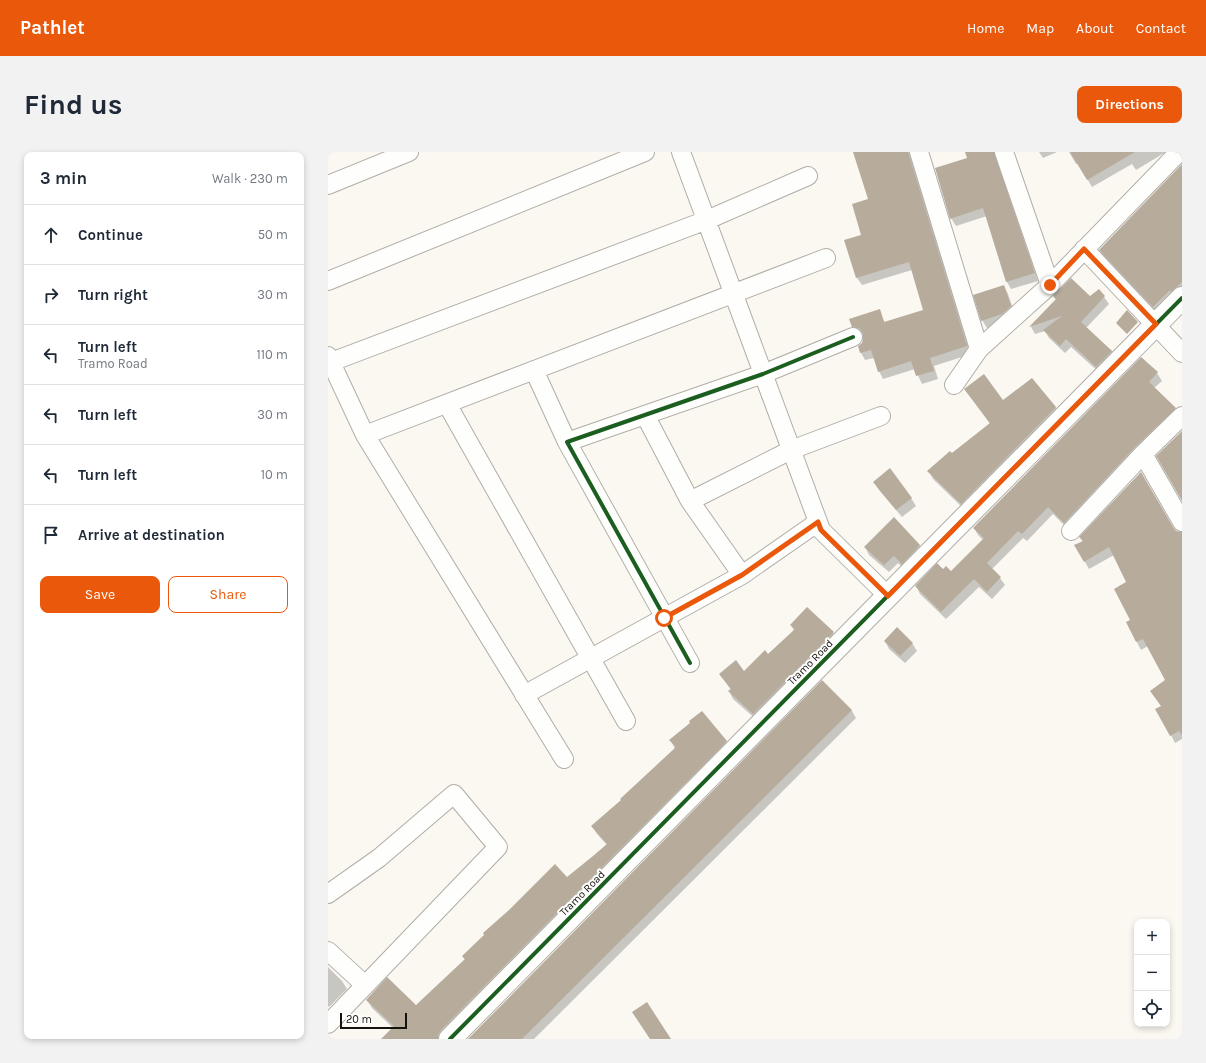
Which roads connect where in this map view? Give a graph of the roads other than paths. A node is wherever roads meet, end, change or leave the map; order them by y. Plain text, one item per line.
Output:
1 (409, 152) edge
2 (645, 152) edge
3 (681, 152) edge
4 (919, 152) edge
5 (1004, 152) edge
6 (1179, 152) edge
7 (808, 176) dead end
8 (329, 182) edge
9 (706, 220) junction
10 (1084, 249) junction
11 (826, 258) dead end
12 (328, 281) edge
13 (1050, 285) junction
14 (734, 294) junction
15 (1182, 298) edge
16 (1156, 324) junction
17 (853, 337) dead end
18 (980, 349) junction
19 (1182, 353) edge
20 (329, 359) edge
21 (534, 370) junction
22 (763, 374) junction
23 (954, 385) dead end
24 (447, 404) junction
25 (644, 415) junction
26 (882, 416) dead end
27 (1182, 416) edge
28 (365, 435) junction
29 (567, 442) junction
30 (791, 450) junction
31 (1143, 454) junction
32 (690, 501) junction
33 (818, 522) junction
34 (1182, 522) edge
35 (1071, 531) dead end
36 (742, 575) junction
37 (888, 596) junction
38 (664, 618) junction
39 (590, 658) junction
40 (690, 663) dead end
41 (524, 695) junction
42 (626, 721) dead end
43 (564, 759) dead end
44 (328, 894) edge
45 (328, 951) edge
46 (365, 985) junction
47 (328, 1024) edge
48 (450, 1039) edge

1 - 8 street
2 - 12 street
3 - 9 street
4 - 18 street
5 - 13 street
6 - 10 street
7 - 9 street
9 - 14 street
9 - 20 street
10 - 13 street
10 - 16 street
11 - 14 street
13 - 18 street
14 - 21 street
14 - 22 street
15 - 16 street, Tramo Road
16 - 19 street
16 - 37 street, Tramo Road
17 - 22 street
18 - 23 street
20 - 28 street
21 - 24 street
21 - 29 street
22 - 25 street
22 - 30 street
24 - 28 street
24 - 39 street
25 - 29 street
25 - 32 street
26 - 30 street
27 - 31 street
28 - 41 street
29 - 38 street
30 - 32 street
30 - 33 street
31 - 34 street
31 - 35 street
32 - 36 street
33 - 36 street
33 - 37 street
36 - 38 street
37 - 48 street, Tramo Road
38 - 39 street
38 - 40 street
39 - 41 street
39 - 42 street
41 - 43 street
44 - 46 street
45 - 46 street
46 - 47 street

